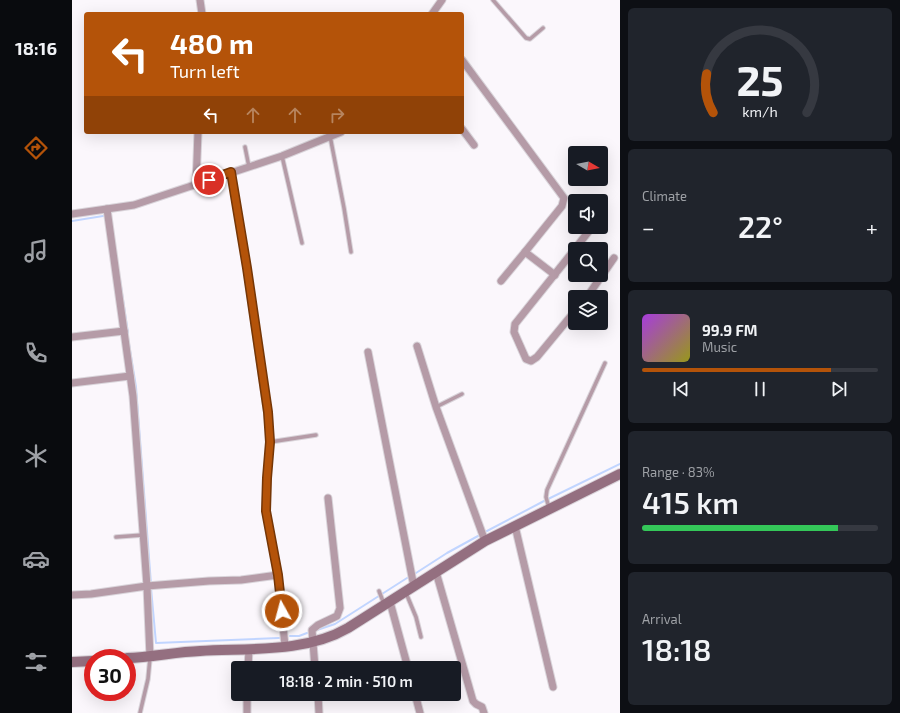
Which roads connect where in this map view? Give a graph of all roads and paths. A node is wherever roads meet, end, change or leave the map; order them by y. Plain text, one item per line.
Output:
1 (200, 0) edge
2 (442, 0) edge
3 (493, 0) edge
4 (202, 12) edge
5 (433, 12) edge
6 (543, 28) dead end
7 (464, 63) edge
8 (464, 132) edge
9 (198, 134) edge
10 (336, 134) edge
11 (330, 136) junction
12 (474, 145) dead end
13 (245, 147) dead end
14 (282, 156) junction
15 (249, 167) junction
16 (231, 172) junction
17 (196, 184) junction
18 (107, 209) junction
19 (72, 214) edge
20 (587, 234) edge
21 (580, 242) edge
22 (302, 243) dead end
23 (351, 252) dead end
24 (525, 252) junction
25 (568, 258) edge
26 (614, 258) dead end
27 (555, 275) junction
28 (502, 282) dead end
29 (591, 290) edge
30 (568, 319) edge
31 (124, 331) junction
32 (72, 337) edge
33 (416, 346) dead end
34 (368, 352) dead end
35 (605, 363) dead end
36 (130, 376) junction
37 (72, 383) edge
38 (462, 394) dead end
39 (436, 407) junction
40 (316, 435) dead end
41 (270, 442) junction
42 (620, 474) edge
43 (328, 498) dead end
44 (548, 505) junction
45 (515, 526) junction
46 (144, 535) junction
47 (483, 535) junction
48 (116, 537) dead end
49 (436, 572) junction
50 (278, 575) junction
51 (147, 586) junction
52 (410, 586) junction
53 (380, 593) dead end
54 (72, 595) edge
55 (386, 602) junction
56 (421, 636) dead end
57 (313, 642) junction
58 (285, 646) junction
59 (249, 649) junction
60 (150, 657) junction
61 (136, 658) edge
62 (84, 661) edge
63 (248, 661) edge
64 (314, 661) edge
65 (406, 661) edge
66 (72, 662) edge
67 (553, 687) dead end
68 (247, 701) edge
69 (318, 701) edge
70 (417, 701) edge
71 (140, 713) edge
72 (247, 713) edge
73 (319, 713) edge
74 (420, 713) edge
75 (484, 713) edge

1 - 4 street
2 - 5 street
3 - 6 lane
7 - 24 street
8 - 12 street
9 - 17 street
10 - 11 street
11 - 14 street
11 - 23 lane
13 - 15 lane
14 - 15 street
14 - 22 lane
15 - 16 street
16 - 17 street
16 - 41 street
17 - 18 street
18 - 19 street
18 - 31 street
20 - 21 street
24 - 27 street
24 - 28 street
25 - 27 street
26 - 29 street
27 - 30 street
31 - 32 street
31 - 36 street
33 - 39 street
34 - 52 street
35 - 44 lane
36 - 37 street
36 - 46 street
38 - 39 lane
39 - 47 street
40 - 41 lane
41 - 50 street
42 - 44 street
43 - 57 street
44 - 45 street
45 - 47 street
45 - 67 street
46 - 48 lane
46 - 51 street
47 - 49 street
49 - 52 street
49 - 75 street
50 - 51 street
50 - 58 street
51 - 54 street
51 - 60 street
52 - 55 street
52 - 56 lane
53 - 55 lane
55 - 57 street
55 - 65 street
57 - 58 street
57 - 64 street
58 - 59 street
59 - 60 street
59 - 63 street
60 - 61 street
60 - 71 lane
62 - 66 street
68 - 72 street
69 - 73 street
70 - 74 street

